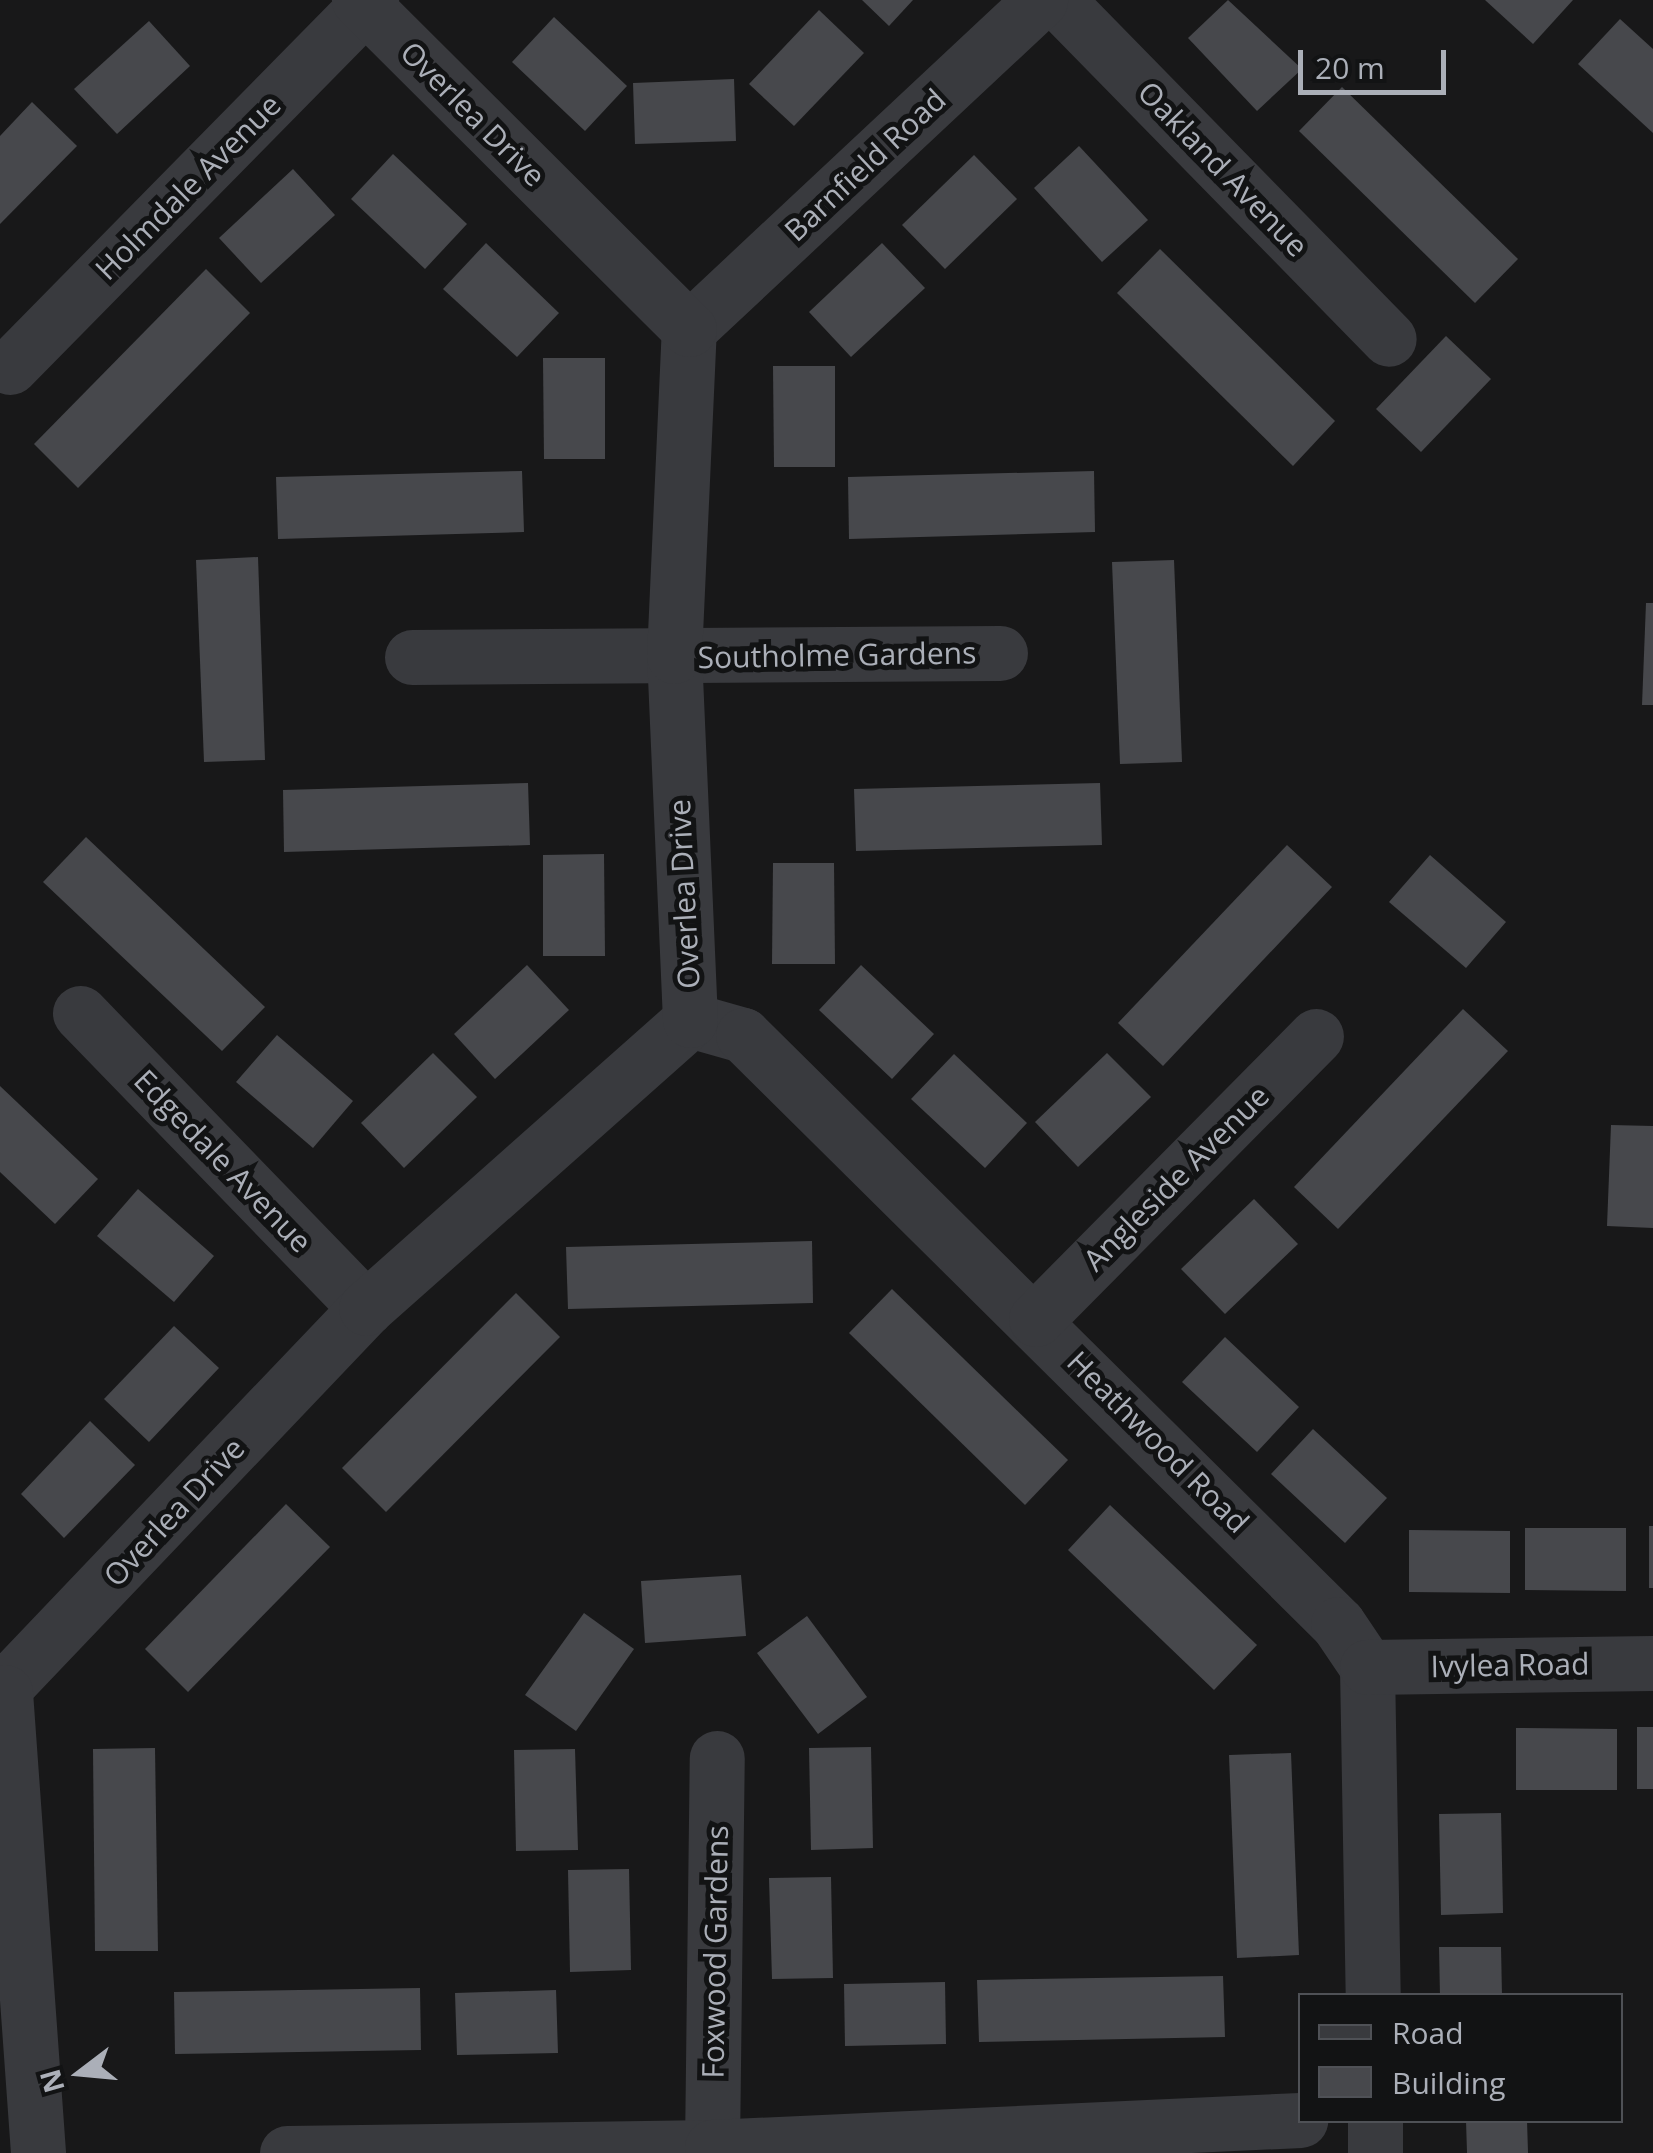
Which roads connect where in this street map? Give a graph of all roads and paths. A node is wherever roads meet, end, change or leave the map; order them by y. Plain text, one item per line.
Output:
1 (1040, 0) edge
2 (1057, 0) edge
3 (365, 2) edge
4 (689, 329) junction
5 (1389, 338) dead end
6 (10, 367) dead end
7 (1000, 654) dead end
8 (674, 656) junction
9 (412, 657) dead end
10 (80, 1013) dead end
11 (690, 1020) junction
12 (1316, 1036) dead end
13 (366, 1308) junction
14 (1036, 1319) junction
15 (1653, 1663) edge
16 (1367, 1667) junction
17 (2, 1692) edge
18 (717, 1758) dead end
19 (1373, 1993) edge
20 (1298, 2120) edge
21 (1375, 2123) edge
22 (712, 2147) junction
23 (38, 2153) edge
24 (287, 2153) edge
25 (1375, 2153) edge

1 - 4 street, Barnfield Road
2 - 5 street, Oakland Avenue
3 - 4 street, Overlea Drive
3 - 6 street, Holmdale Avenue
4 - 8 street, Overlea Drive
7 - 8 street, Southolme Gardens
8 - 9 street, Southolme Gardens
8 - 11 street, Overlea Drive
10 - 13 street, Edgedale Avenue
11 - 13 street, Overlea Drive
11 - 14 street, Heathwood Road
12 - 14 street, Angleside Avenue
13 - 17 street, Overlea Drive
14 - 16 street, Heathwood Road
15 - 16 street, Ivylea Road
16 - 19 street
17 - 23 street
18 - 22 street, Foxwood Gardens
20 - 22 street
21 - 25 street
22 - 24 street

